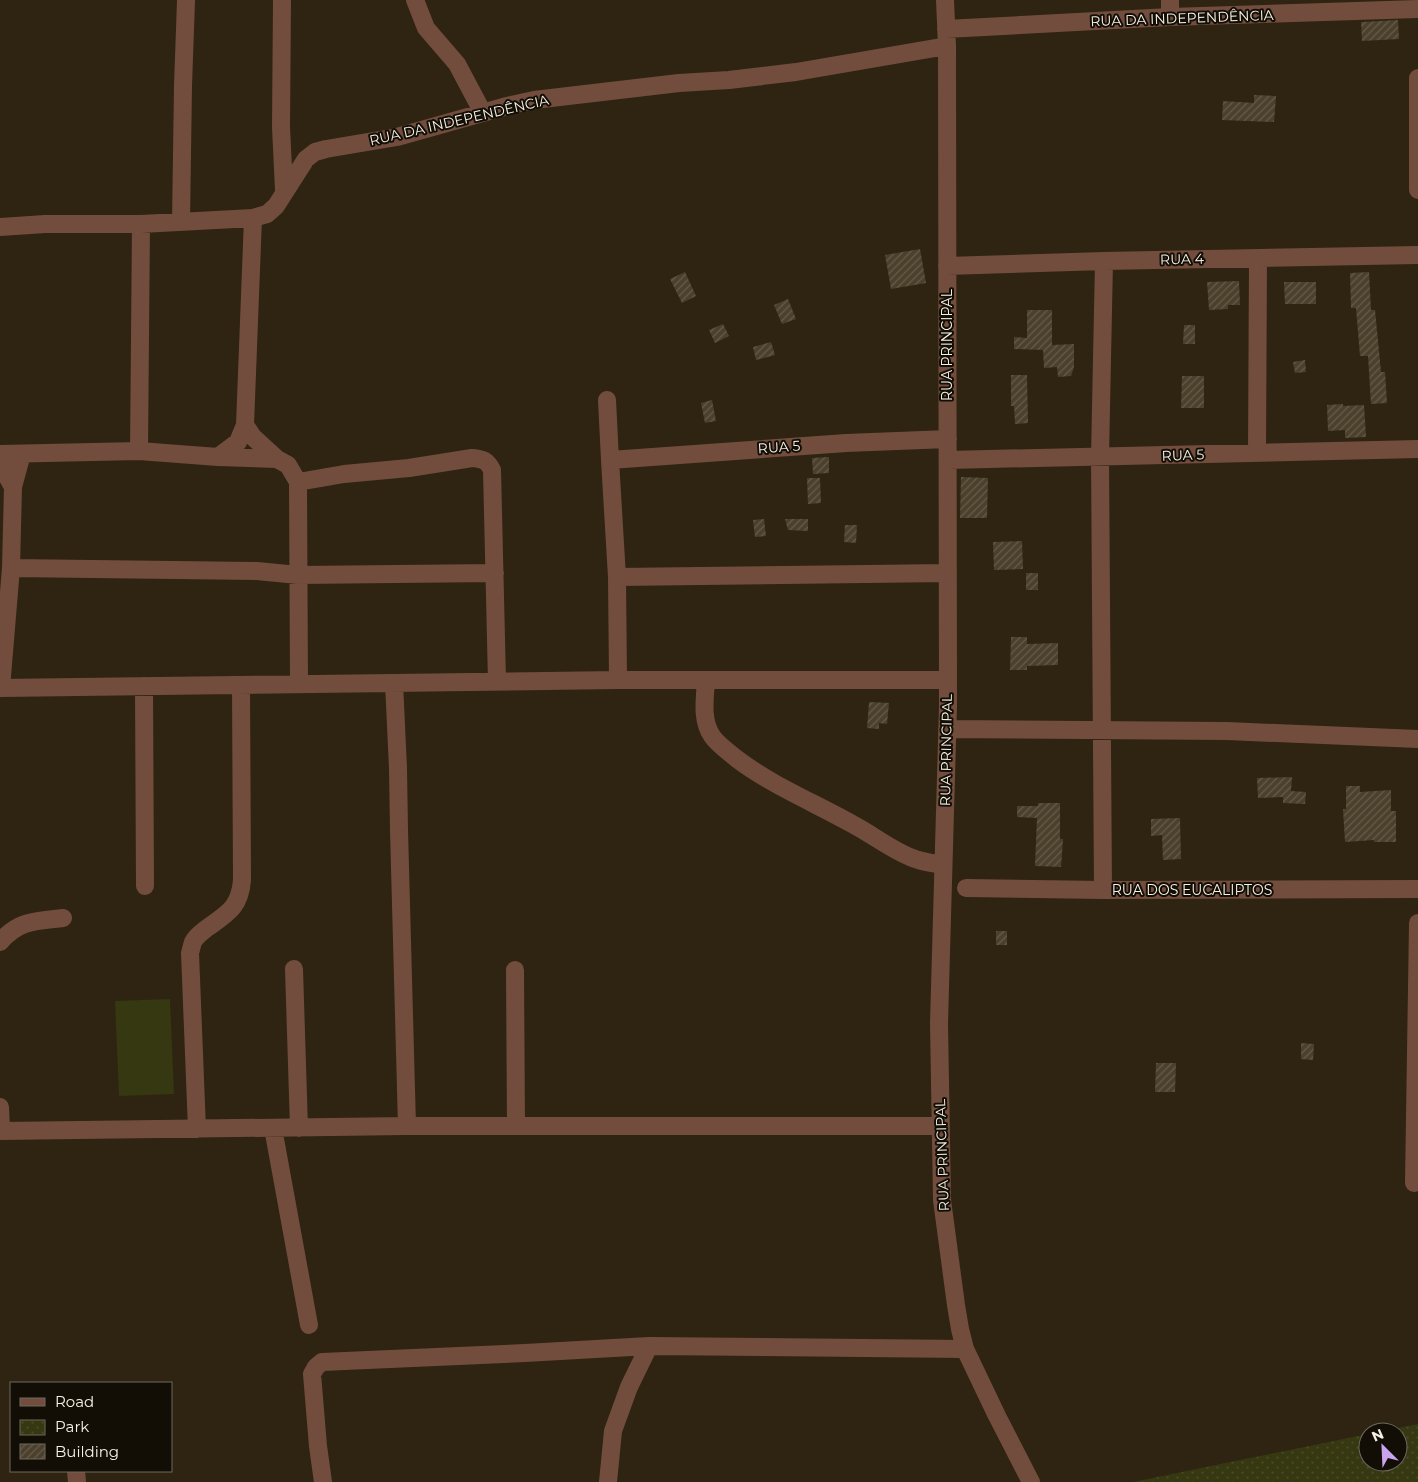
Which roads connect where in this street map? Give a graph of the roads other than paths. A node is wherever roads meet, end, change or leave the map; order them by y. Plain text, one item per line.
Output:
1 (282, 0) edge
2 (415, 0) edge
3 (945, 0) edge
4 (186, 1) edge
5 (1170, 9) edge
6 (1418, 9) edge
7 (947, 38) junction
8 (1418, 78) edge
9 (484, 113) junction
10 (284, 190) junction
11 (1418, 190) edge
12 (253, 218) junction
13 (181, 222) junction
14 (141, 224) junction
15 (0, 228) edge
16 (1418, 256) edge
17 (1258, 258) junction
18 (1104, 261) junction
19 (947, 266) junction
20 (607, 400) dead end
21 (245, 425) junction
22 (948, 439) junction
23 (1418, 449) edge
24 (139, 451) junction
25 (1257, 453) junction
26 (0, 454) edge
27 (22, 454) junction
28 (218, 457) junction
29 (1100, 457) junction
30 (277, 459) junction
31 (610, 460) junction
32 (948, 460) junction
33 (0, 464) edge
34 (298, 482) junction
35 (13, 487) junction
36 (12, 568) junction
37 (495, 573) junction
38 (948, 573) junction
39 (298, 575) junction
40 (618, 577) junction
41 (618, 680) junction
42 (706, 680) junction
43 (948, 680) junction
44 (497, 681) junction
45 (394, 683) junction
46 (299, 684) junction
47 (241, 685) junction
48 (144, 686) junction
49 (1, 688) edge
50 (947, 729) junction
51 (1102, 731) junction
52 (1418, 739) edge
53 (943, 870) junction
54 (145, 886) dead end
55 (966, 888) junction
56 (1418, 889) edge
57 (1103, 890) junction
58 (942, 907) junction
59 (63, 918) dead end
60 (1418, 923) edge
61 (0, 942) edge
62 (294, 969) dead end
63 (515, 970) dead end
64 (0, 1107) edge
65 (407, 1126) junction
66 (516, 1126) junction
67 (940, 1126) junction
68 (273, 1128) junction
69 (298, 1128) junction
70 (198, 1129) junction
71 (1, 1131) edge
72 (1414, 1183) dead end
73 (309, 1325) dead end
74 (649, 1346) junction
75 (965, 1349) junction
76 (323, 1482) edge
77 (608, 1482) edge
78 (1031, 1482) edge

1 - 10 street
2 - 9 street
3 - 7 street, RUA PRINCIPAL
4 - 13 street
5 - 6 street, RUA DA INDEPENDÊNCIA
5 - 7 street, RUA DA INDEPENDÊNCIA
7 - 9 street, RUA DA INDEPENDÊNCIA
7 - 19 street, RUA PRINCIPAL
8 - 11 street
9 - 10 street, RUA DA INDEPENDÊNCIA
10 - 12 street, RUA DA INDEPENDÊNCIA
12 - 13 street, RUA DA INDEPENDÊNCIA
12 - 21 street
13 - 14 street, RUA DA INDEPENDÊNCIA
14 - 15 street, RUA DA INDEPENDÊNCIA
14 - 24 street
16 - 17 street, RUA 4
17 - 18 street, RUA 4
17 - 25 street
18 - 19 street, RUA 4
18 - 29 street
19 - 22 street, RUA PRINCIPAL
20 - 31 street
21 - 28 street
21 - 30 street
22 - 31 street, RUA 5
22 - 32 street, RUA PRINCIPAL
23 - 25 street, RUA 5
24 - 27 street
24 - 28 street
25 - 29 street, RUA 5
26 - 27 street
27 - 35 street
28 - 30 street
29 - 32 street, RUA 5
29 - 51 street
30 - 34 street
31 - 40 street
32 - 38 street, RUA PRINCIPAL
33 - 35 street
34 - 37 street
34 - 39 street
35 - 36 street
36 - 39 street
36 - 49 street
37 - 39 street
37 - 44 street
38 - 40 street
38 - 43 street, RUA PRINCIPAL
39 - 46 street
40 - 41 street
41 - 42 street
41 - 44 street
42 - 43 street
42 - 53 street
43 - 50 street, RUA PRINCIPAL
44 - 45 street
45 - 46 street
45 - 65 street
46 - 47 street
47 - 48 street
47 - 70 street
48 - 49 street
48 - 54 street
50 - 51 street
50 - 53 street, RUA PRINCIPAL
51 - 52 street
51 - 57 street
53 - 55 street
53 - 58 street, RUA PRINCIPAL
55 - 57 street, RUA DOS EUCALIPTOS
55 - 58 street
56 - 57 street, RUA DOS EUCALIPTOS
58 - 67 street, RUA PRINCIPAL
59 - 61 street
60 - 72 street
62 - 69 street
63 - 66 street
64 - 71 street
65 - 66 street
65 - 69 street
66 - 67 street
67 - 75 street, RUA PRINCIPAL
68 - 69 street
68 - 70 street
68 - 73 street
70 - 71 street
74 - 75 street
74 - 76 street
74 - 77 street
75 - 78 street, RUA PRINCIPAL

